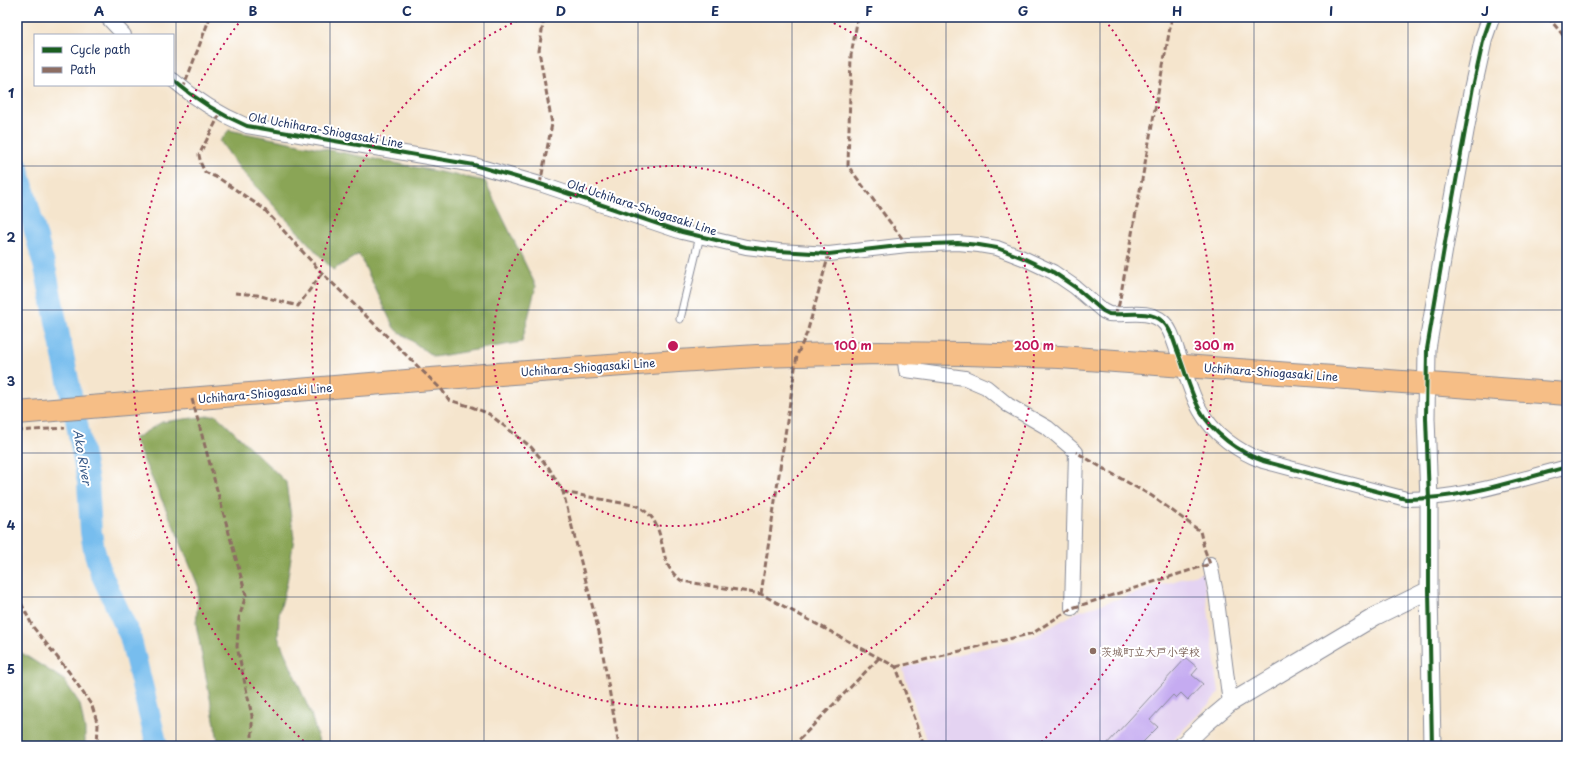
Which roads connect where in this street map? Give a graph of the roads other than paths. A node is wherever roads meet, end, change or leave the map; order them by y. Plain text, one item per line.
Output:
1 (107, 17) edge
2 (1491, 17) edge
3 (123, 34) edge
4 (174, 81) edge
5 (700, 236) junction
6 (680, 319) dead end
7 (904, 353) junction
8 (1183, 366) junction
9 (1426, 383) junction
10 (1567, 394) edge
11 (17, 413) edge
12 (1567, 467) edge
13 (1429, 499) junction
14 (1210, 564) dead end
15 (1429, 590) junction
16 (1072, 608) dead end
17 (1230, 703) junction
18 (1182, 746) edge
19 (1432, 746) edge

1 - 3 street
2 - 9 street
4 - 5 street, Old Uchihara-Shiogasaki Line
5 - 6 lane
5 - 8 street, Old Uchihara-Shiogasaki Line
7 - 8 main road, Uchihara-Shiogasaki Line
7 - 11 main road, Uchihara-Shiogasaki Line
7 - 16 street
8 - 9 main road, Uchihara-Shiogasaki Line
8 - 13 street, Old Uchihara-Shiogasaki Line
9 - 10 main road, Uchihara-Shiogasaki Line
9 - 13 street
12 - 13 street, Old Uchihara-Shiogasaki Line
13 - 15 street
14 - 17 street
15 - 17 street
15 - 19 street
17 - 18 street

